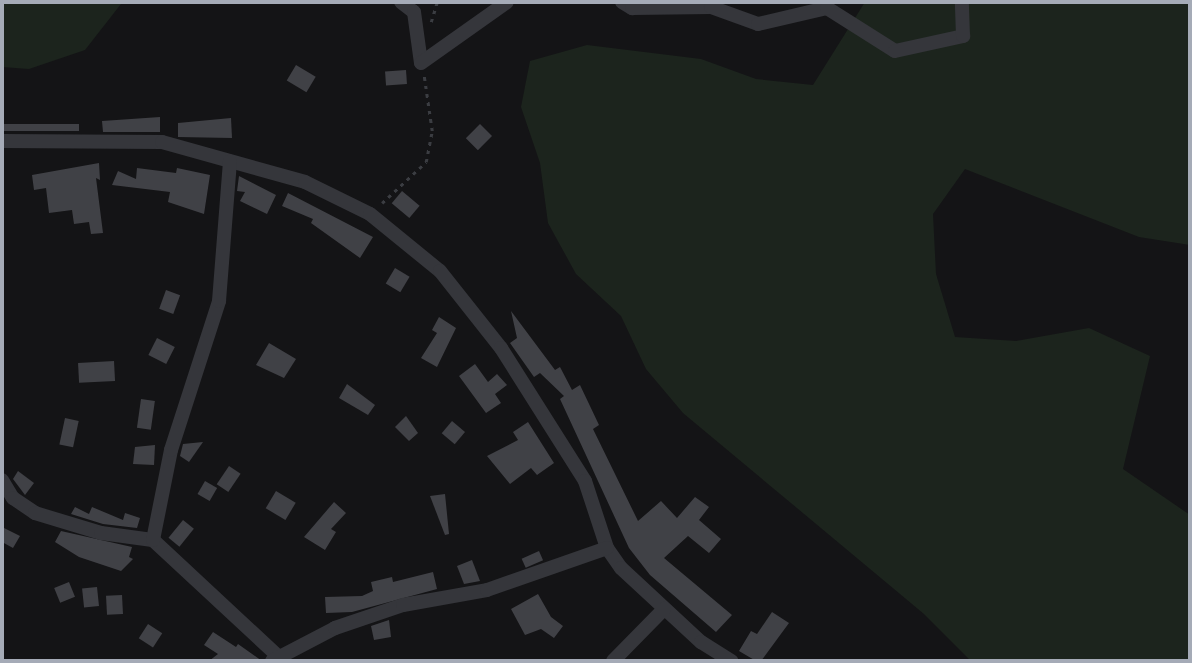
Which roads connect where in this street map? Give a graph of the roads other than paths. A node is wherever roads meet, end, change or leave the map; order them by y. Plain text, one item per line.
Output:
1 (401, 2) edge
2 (507, 2) edge
3 (622, 2) edge
4 (962, 2) edge
5 (2, 141) edge
6 (230, 161) junction
7 (2, 480) edge
8 (153, 540) junction
9 (607, 548) junction
10 (664, 609) junction
11 (275, 659) edge
12 (614, 661) edge
13 (732, 661) edge

1 - 2 street
3 - 4 street
5 - 6 street
6 - 8 street
6 - 9 street
7 - 8 street
8 - 11 street
9 - 10 street
9 - 11 street
10 - 12 street
10 - 13 street

